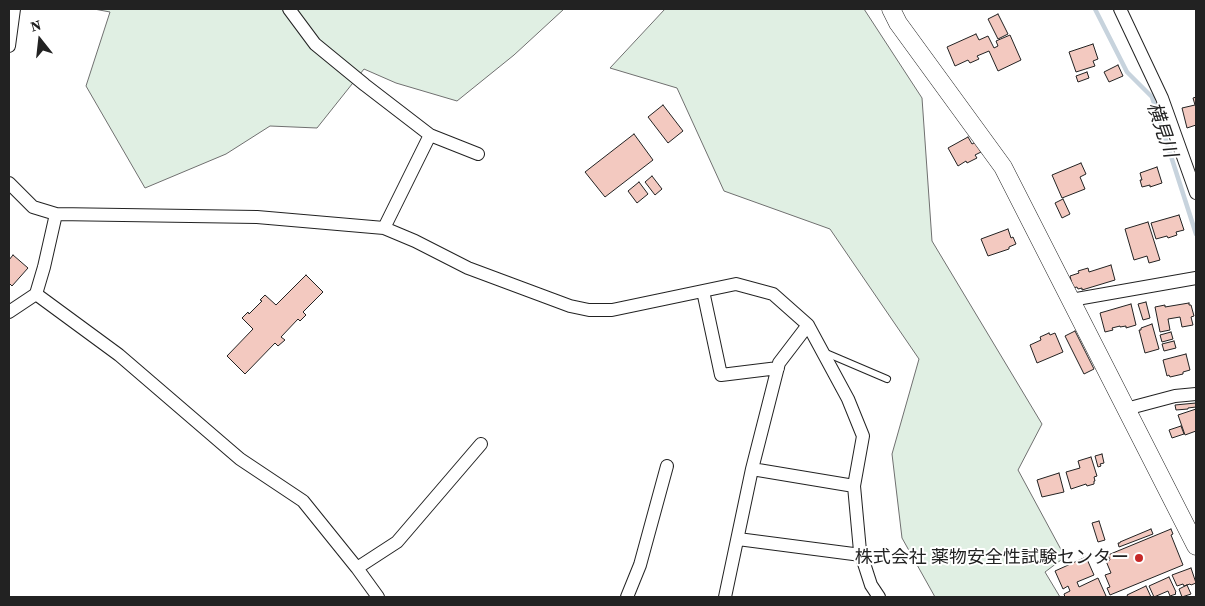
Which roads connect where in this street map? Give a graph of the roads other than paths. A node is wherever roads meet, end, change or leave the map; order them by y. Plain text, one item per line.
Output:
1 (14, 9) edge
2 (289, 9) edge
3 (890, 9) edge
4 (1120, 9) edge
5 (9, 46) edge
6 (430, 135) junction
7 (478, 154) dead end
8 (1191, 161) edge
9 (9, 183) edge
10 (1196, 193) edge
11 (56, 214) junction
12 (384, 228) junction
13 (1196, 278) edge
14 (703, 291) junction
15 (36, 294) junction
16 (1071, 300) junction
17 (9, 312) edge
18 (808, 325) junction
19 (823, 352) junction
20 (778, 368) junction
21 (886, 379) dead end
22 (1196, 394) edge
23 (1126, 409) junction
24 (481, 444) dead end
25 (667, 466) dead end
26 (752, 470) junction
27 (854, 486) junction
28 (738, 539) junction
29 (1196, 546) edge
30 (861, 556) junction
31 (357, 568) junction
32 (378, 597) edge
33 (626, 597) edge
34 (725, 597) edge
35 (880, 597) edge

1 - 5 street
2 - 6 street
3 - 16 street
4 - 8 street
6 - 7 street
6 - 12 street
8 - 10 street
9 - 11 street
11 - 12 street
11 - 15 street
12 - 14 street
13 - 16 street
14 - 18 street
14 - 20 street
15 - 17 street
15 - 31 street
16 - 23 street
18 - 19 street
18 - 20 street
19 - 21 lane
19 - 27 street
20 - 26 street
22 - 23 street
23 - 29 street
24 - 31 street
25 - 33 street
26 - 27 street
26 - 28 street
27 - 30 street
28 - 30 street
28 - 34 street
30 - 35 street
31 - 32 street

